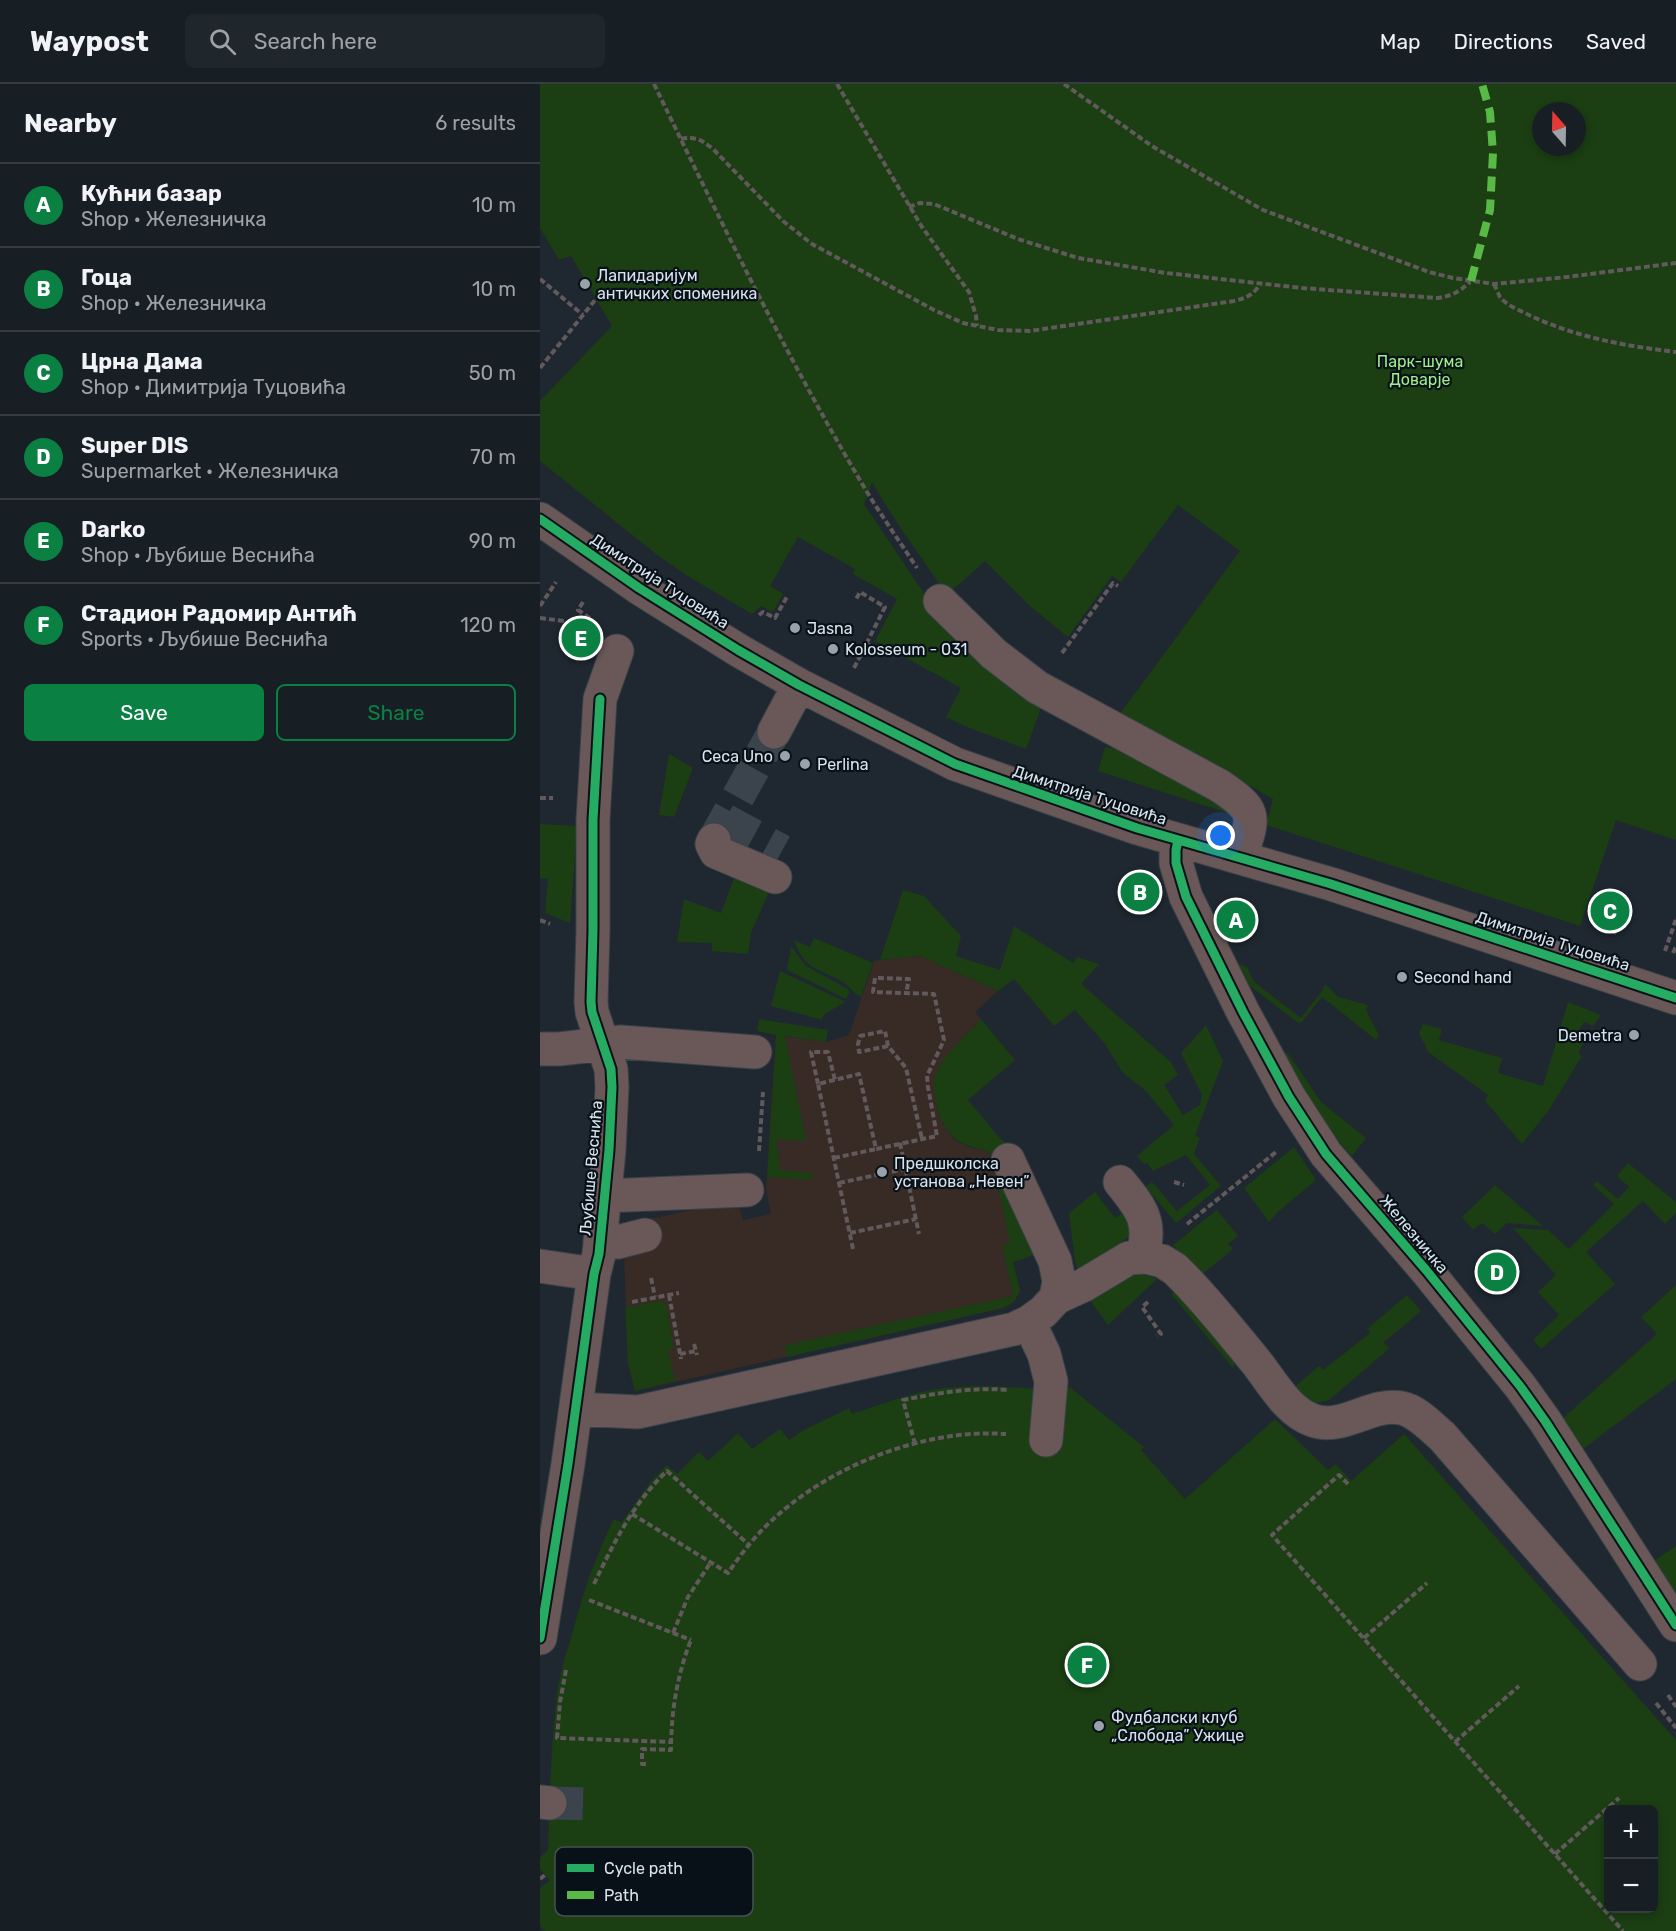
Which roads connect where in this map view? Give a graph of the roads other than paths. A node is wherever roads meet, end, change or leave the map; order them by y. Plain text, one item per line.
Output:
1 (540, 519) edge
2 (940, 601) road end
3 (617, 651) dead end
4 (799, 685) junction
5 (774, 732) tunnel mouth
6 (714, 840) tunnel mouth
7 (1178, 840) junction
8 (1241, 857) junction
9 (774, 877) dead end
10 (1676, 998) edge
11 (603, 1045) junction
12 (540, 1049) edge
13 (755, 1052) road end
14 (1008, 1160) dead end
15 (1120, 1182) dead end
16 (747, 1190) road end
17 (604, 1196) junction
18 (645, 1235) dead end
19 (600, 1241) junction
20 (1142, 1257) junction
21 (540, 1266) edge
22 (594, 1274) junction
23 (1056, 1298) junction
24 (1029, 1322) junction
25 (576, 1409) junction
26 (1046, 1440) dead end
27 (1676, 1625) edge
28 (540, 1638) edge
29 (1640, 1664) dead end

1 - 4 street, Димитрија Туцовића
2 - 8 street
3 - 11 street, Љубише Веснића
4 - 5 street
4 - 7 street, Димитрија Туцовића
6 - 9 street
7 - 8 street, Димитрија Туцовића
7 - 27 street, Железничка
8 - 10 street, Димитрија Туцовића
11 - 12 street
11 - 13 street
11 - 17 street, Љубише Веснића
14 - 23 street
15 - 20 street
16 - 17 street
17 - 19 street, Љубише Веснића
18 - 19 street
19 - 22 street, Љубише Веснића
20 - 23 street
20 - 29 street
21 - 22 street
22 - 25 street, Љубише Веснића
23 - 24 street
24 - 25 street
24 - 26 street
25 - 28 street, Љубише Веснића

